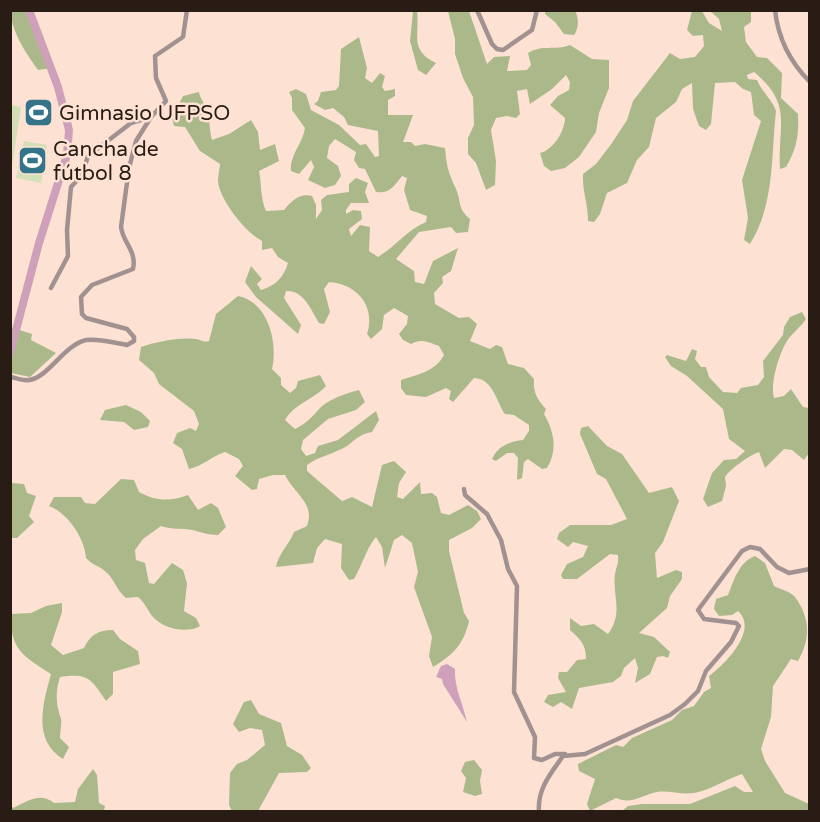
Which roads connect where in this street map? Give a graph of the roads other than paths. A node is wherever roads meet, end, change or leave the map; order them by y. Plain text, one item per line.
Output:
1 (187, 10) edge
2 (477, 10) edge
3 (537, 10) edge
4 (775, 10) edge
5 (810, 82) edge
6 (151, 117) junction
7 (51, 288) dead end
8 (10, 377) edge
9 (464, 489) dead end
10 (810, 569) edge
11 (567, 754) junction
12 (539, 812) edge

1 - 6 street
2 - 3 street
4 - 5 street
6 - 7 street
6 - 8 street
9 - 11 street
10 - 11 street
11 - 12 street

